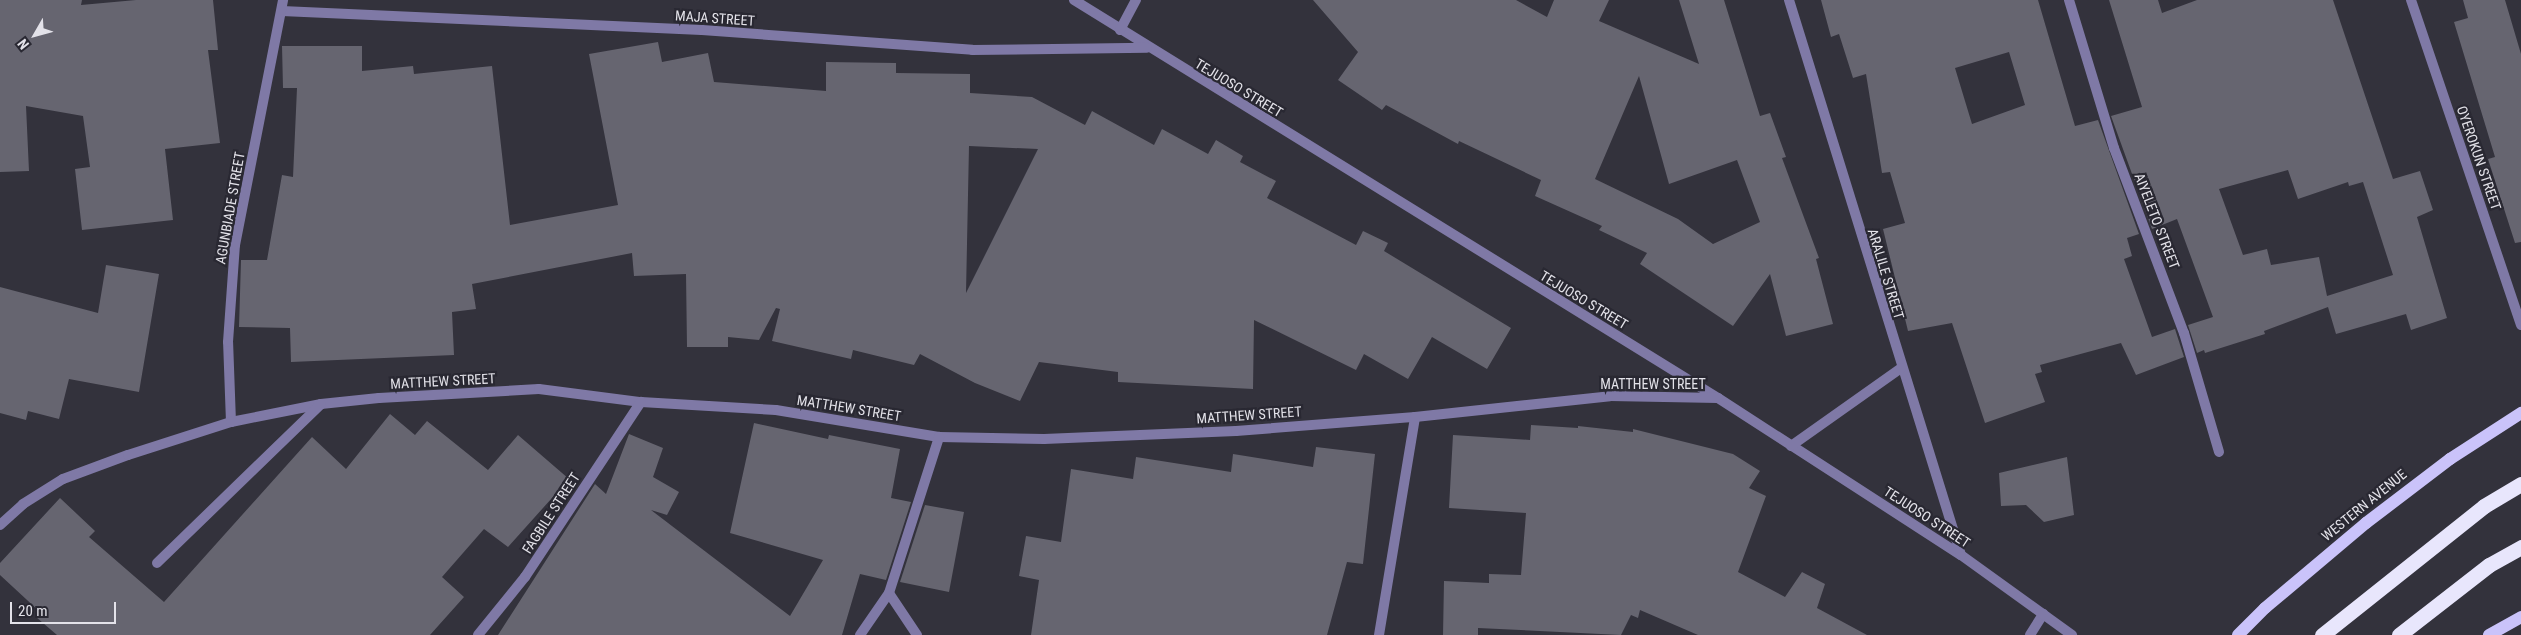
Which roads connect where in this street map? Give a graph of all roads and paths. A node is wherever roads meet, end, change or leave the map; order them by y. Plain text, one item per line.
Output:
1 (1074, 0) edge
2 (1136, 0) edge
3 (1789, 0) edge
4 (2069, 0) edge
5 (2412, 0) edge
6 (282, 5) edge
7 (1120, 30) junction
8 (1147, 48) junction
9 (2521, 325) edge
10 (1900, 368) junction
11 (1718, 398) junction
12 (641, 402) junction
13 (320, 404) junction
14 (2521, 414) edge
15 (1415, 417) junction
16 (231, 422) junction
17 (939, 437) junction
18 (1792, 446) junction
19 (2219, 452) dead end
20 (2521, 484) edge
21 (0, 525) edge
22 (2521, 547) edge
23 (1961, 555) junction
24 (157, 563) dead end
25 (889, 593) junction
26 (2043, 614) junction
27 (2521, 617) edge
28 (478, 635) edge
29 (860, 635) edge
30 (918, 635) edge
31 (1379, 635) edge
32 (2030, 635) edge
33 (2072, 635) edge
34 (2238, 635) edge
35 (2322, 635) edge
36 (2399, 635) edge
37 (2489, 635) edge

1 - 7 street, TEJUOSO STREET
2 - 7 street
3 - 10 street, ARALILE STREET
4 - 19 street, AIYELETO STREET
5 - 9 street, OYEROKUN STREET
6 - 8 street, MAJA STREET
6 - 16 street, AGUNBIADE STREET
7 - 8 street, TEJUOSO STREET
8 - 11 street, TEJUOSO STREET
10 - 18 street
10 - 23 street, ARALILE STREET
11 - 15 street, MATTHEW STREET
11 - 18 street, TEJUOSO STREET
12 - 13 street, MATTHEW STREET
12 - 17 street, MATTHEW STREET
12 - 28 street, FAGBILE STREET
13 - 16 street, MATTHEW STREET
13 - 24 street
14 - 34 main road, WESTERN AVENUE
15 - 17 street, MATTHEW STREET
15 - 31 street
16 - 21 street, MATTHEW STREET
17 - 25 street
18 - 23 street, TEJUOSO STREET
20 - 35 highway
22 - 36 highway
23 - 26 street, TEJUOSO STREET
25 - 29 street
25 - 30 street
26 - 32 street
26 - 33 street, TEJUOSO STREET
27 - 37 main road

